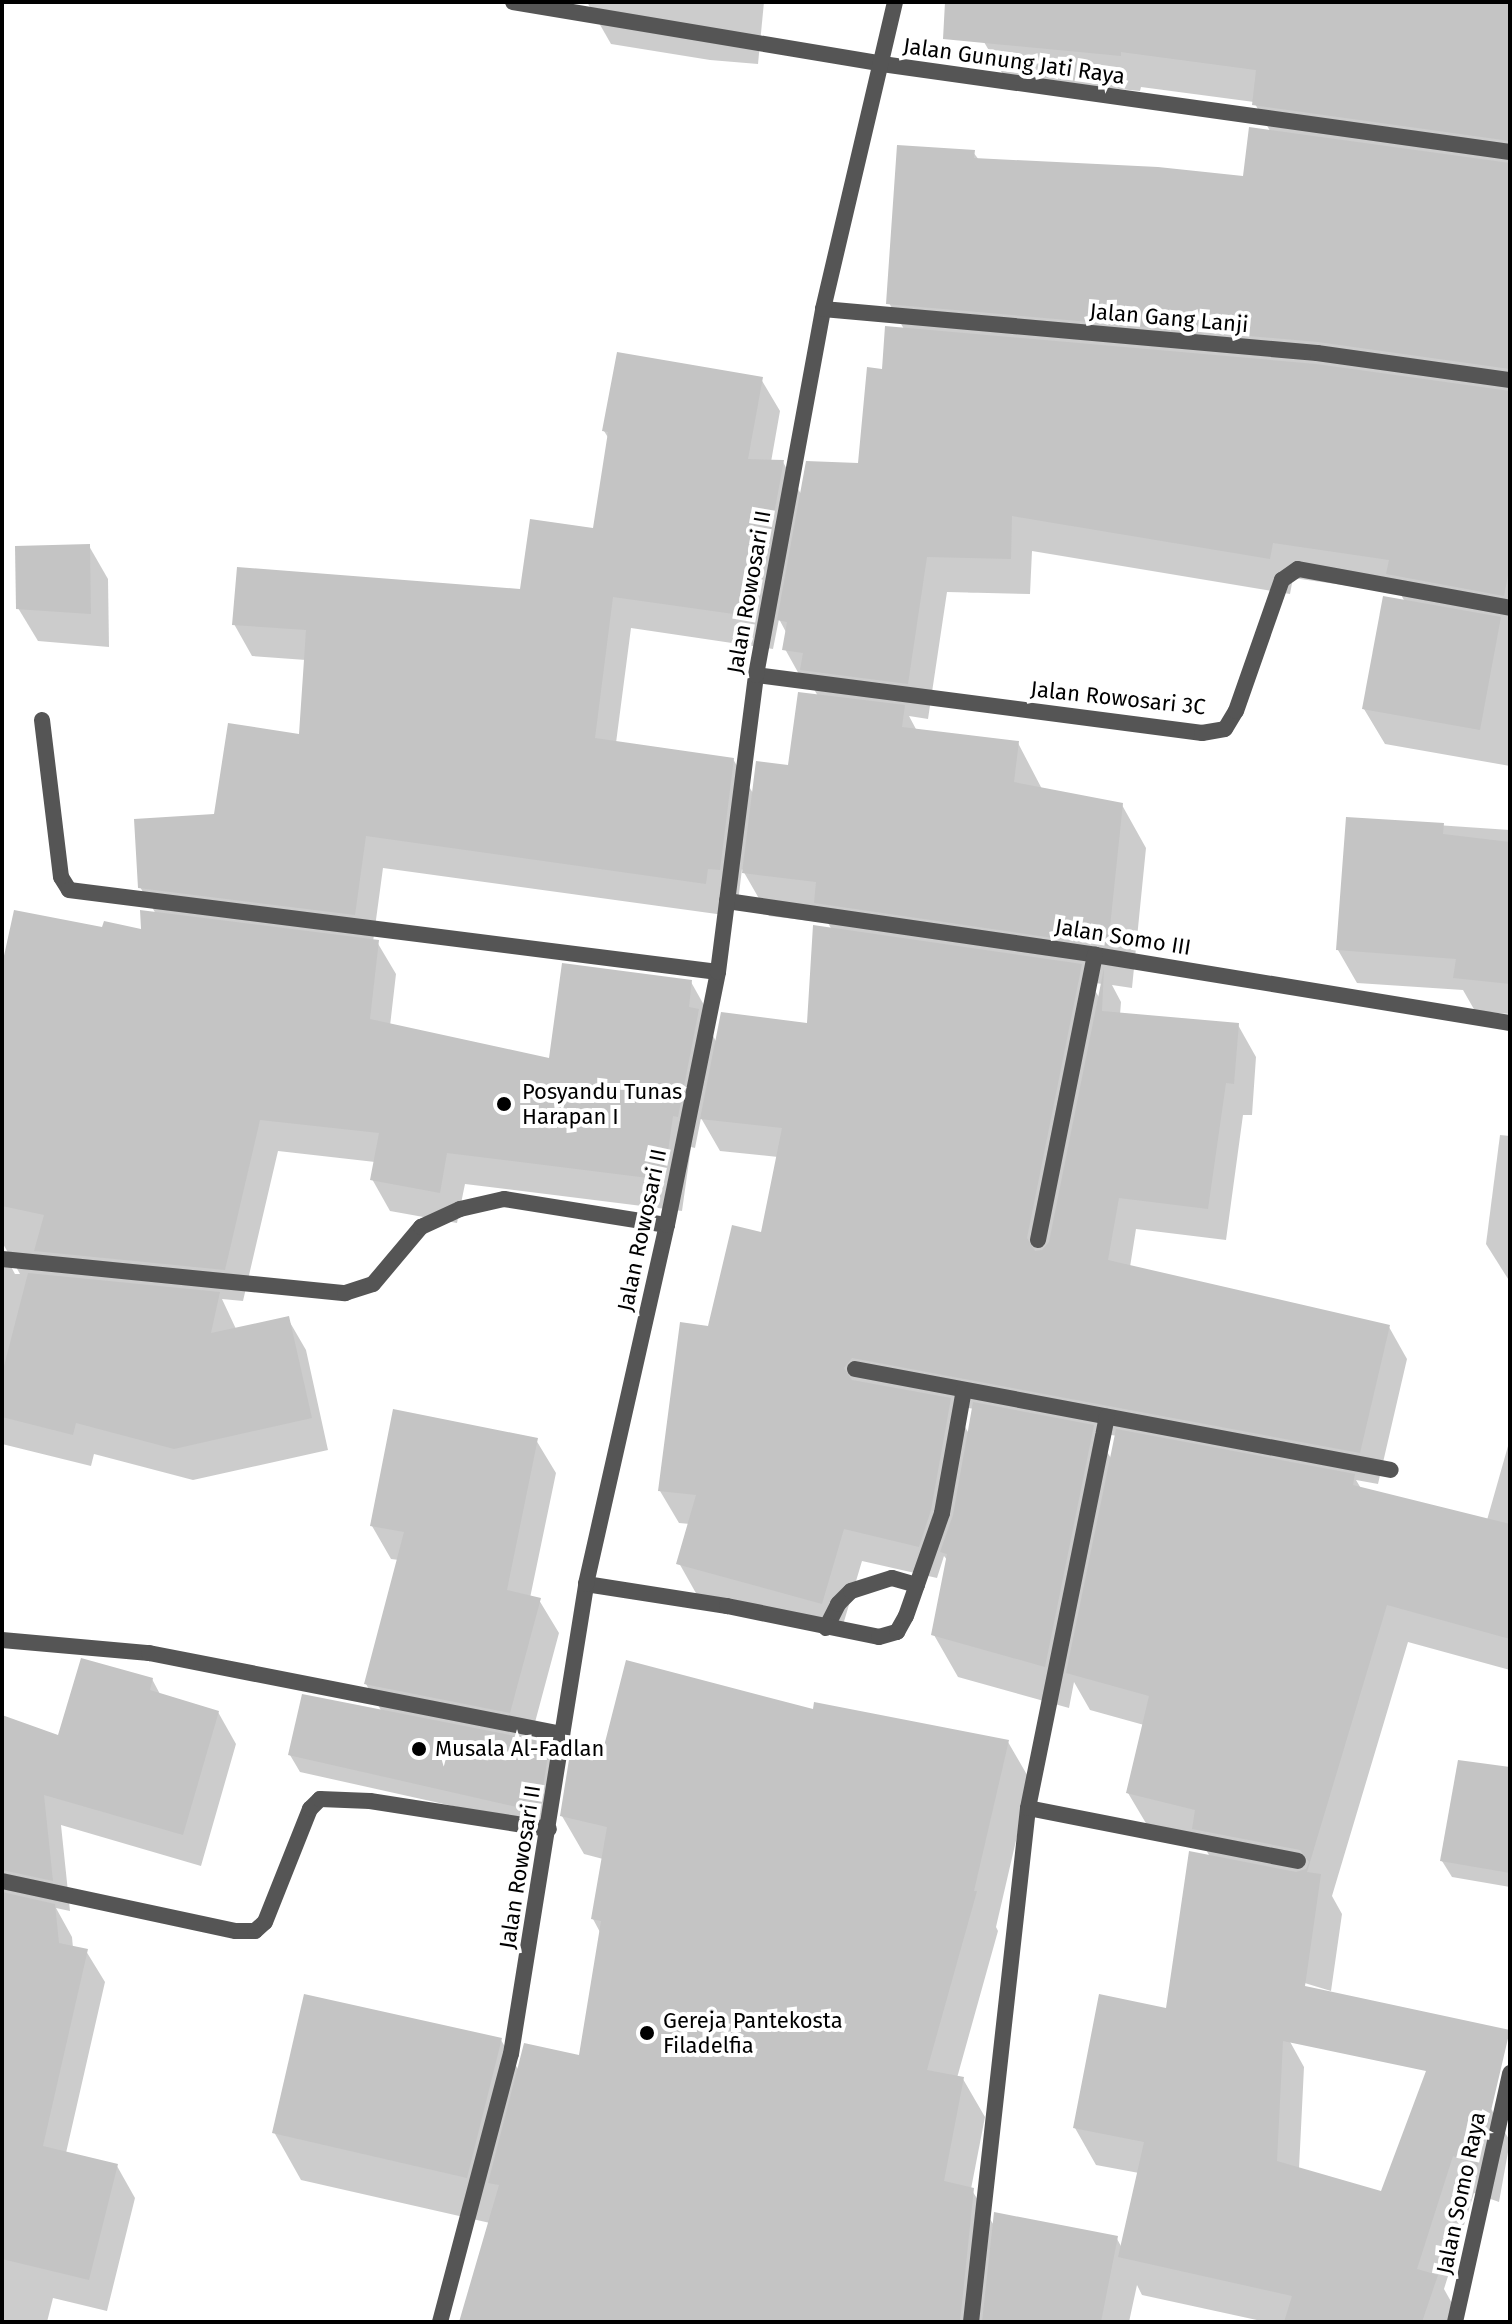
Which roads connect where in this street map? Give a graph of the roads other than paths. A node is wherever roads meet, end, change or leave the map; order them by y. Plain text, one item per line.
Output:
1 (513, 2) edge
2 (895, 2) edge
3 (882, 64) junction
4 (1510, 152) edge
5 (823, 309) junction
6 (1510, 380) edge
7 (1510, 608) edge
8 (756, 675) junction
9 (42, 720) dead end
10 (727, 901) junction
11 (1095, 955) junction
12 (718, 972) junction
13 (1510, 1023) edge
14 (667, 1225) junction
15 (1038, 1240) dead end
16 (2, 1259) edge
17 (855, 1369) dead end
18 (964, 1390) junction
19 (1107, 1417) junction
20 (1391, 1470) dead end
21 (586, 1584) junction
22 (917, 1585) junction
23 (826, 1628) junction
24 (2, 1640) edge
25 (562, 1734) junction
26 (1028, 1808) junction
27 (549, 1829) junction
28 (1298, 1861) dead end
29 (2, 1881) edge
30 (1510, 2073) edge
31 (440, 2322) edge
32 (971, 2322) edge
33 (1455, 2322) edge

1 - 3 street, Jalan Gunung Jati Raya
2 - 3 street, Jalan Rowosari II
3 - 4 street, Jalan Gunung Jati Raya
3 - 5 street, Jalan Rowosari II
5 - 6 street, Jalan Gang Lanji
5 - 8 street, Jalan Rowosari II
7 - 8 street, Jalan Rowosari 3C
8 - 10 street, Jalan Rowosari II
9 - 12 street
10 - 11 street, Jalan Somo III
10 - 12 street, Jalan Rowosari II
11 - 13 street, Jalan Somo III
11 - 15 street
12 - 14 street, Jalan Rowosari II
14 - 16 street
14 - 21 street, Jalan Rowosari II
17 - 18 street
18 - 19 street
18 - 22 street
19 - 20 street
19 - 26 street
21 - 23 street
21 - 25 street, Jalan Rowosari II
22 - 23 street
22 - 23 street
24 - 25 street
25 - 27 street, Jalan Rowosari II
26 - 28 street
26 - 32 street
27 - 29 street
27 - 31 street, Jalan Rowosari II
30 - 33 street, Jalan Somo Raya

